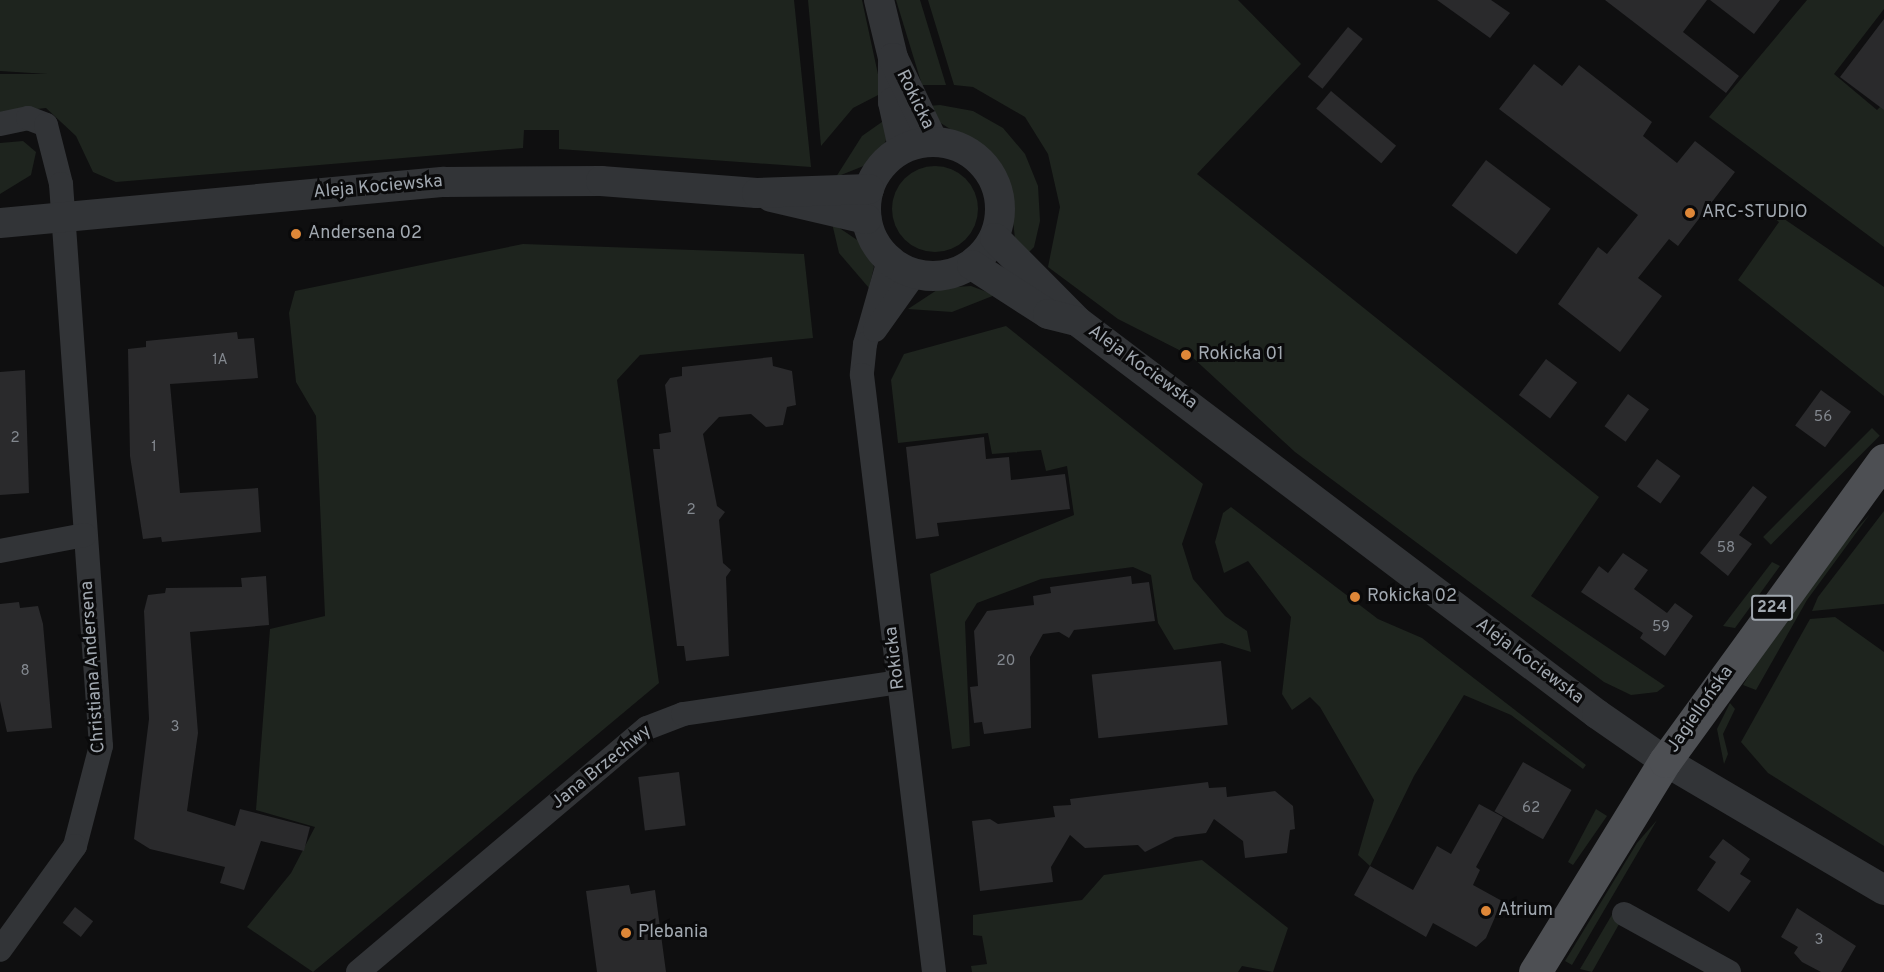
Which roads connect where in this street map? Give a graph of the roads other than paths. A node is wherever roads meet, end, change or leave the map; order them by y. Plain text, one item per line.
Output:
1 (879, 0) edge
2 (893, 58) junction
3 (0, 124) edge
4 (933, 141) junction
5 (903, 148) junction
6 (869, 189) junction
7 (757, 192) junction
8 (63, 216) junction
9 (866, 219) junction
10 (0, 223) edge
11 (995, 238) junction
12 (889, 260) junction
13 (972, 265) junction
14 (915, 274) junction
15 (1077, 321) junction
16 (865, 344) junction
17 (1884, 460) edge
18 (85, 535) junction
19 (0, 551) edge
20 (899, 682) junction
21 (1665, 760) junction
22 (1884, 890) edge
23 (1624, 914) dead end
24 (0, 950) edge
25 (358, 972) edge
26 (934, 972) edge
27 (1535, 972) edge
28 (1729, 972) edge

1 - 2 street, Rokicka
2 - 4 street, Rokicka
2 - 5 street, Rokicka
3 - 8 street, Christiana Andersena
4 - 5 street
4 - 11 street
5 - 6 street
6 - 7 street, Aleja Kociewska
6 - 9 street
7 - 8 street, Aleja Kociewska
7 - 9 street, Aleja Kociewska
8 - 10 street, Aleja Kociewska
8 - 18 street, Christiana Andersena
9 - 12 street
11 - 13 street
11 - 15 street, Aleja Kociewska
12 - 14 street
12 - 16 street, Rokicka
13 - 14 street
13 - 15 street, Aleja Kociewska
14 - 16 street
15 - 21 street, Aleja Kociewska
16 - 20 street, Rokicka
17 - 21 main road, Jagiellońska / 224
18 - 19 street
18 - 24 street, Christiana Andersena
20 - 25 street, Jana Brzechwy
20 - 26 street, Rokicka
21 - 22 street, Aleja Kociewska
21 - 27 main road, Jagiellońska / 224
23 - 28 street

